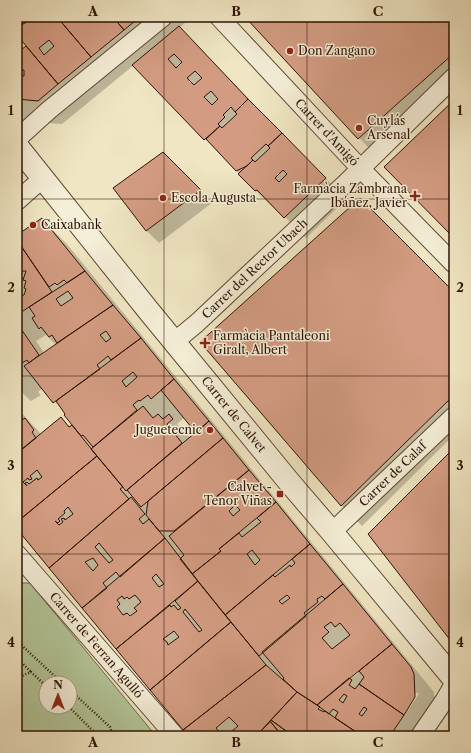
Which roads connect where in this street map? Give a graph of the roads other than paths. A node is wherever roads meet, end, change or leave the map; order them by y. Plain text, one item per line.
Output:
1 (164, 17) edge
2 (219, 17) edge
3 (454, 76) edge
4 (17, 139) edge
5 (17, 146) edge
6 (360, 168) junction
7 (43, 178) junction
8 (17, 201) edge
9 (454, 264) edge
10 (174, 342) junction
11 (454, 416) edge
12 (332, 532) junction
13 (17, 554) edge
14 (454, 679) edge
15 (454, 684) edge
16 (176, 736) edge
17 (420, 736) edge

1 - 4 street
2 - 6 street, Carrer d'Amigó
3 - 6 street, Carrer del Rector Ubach
5 - 7 street, Carrer de Calvet
6 - 9 street, Carrer d'Amigó
6 - 10 street, Carrer del Rector Ubach
7 - 8 street
7 - 10 street, Carrer de Calvet
10 - 12 street, Carrer de Calvet
11 - 12 street, Carrer de Calaf
12 - 14 street, Carrer de Calvet
13 - 16 street, Carrer de Ferran Agulló
15 - 17 street

